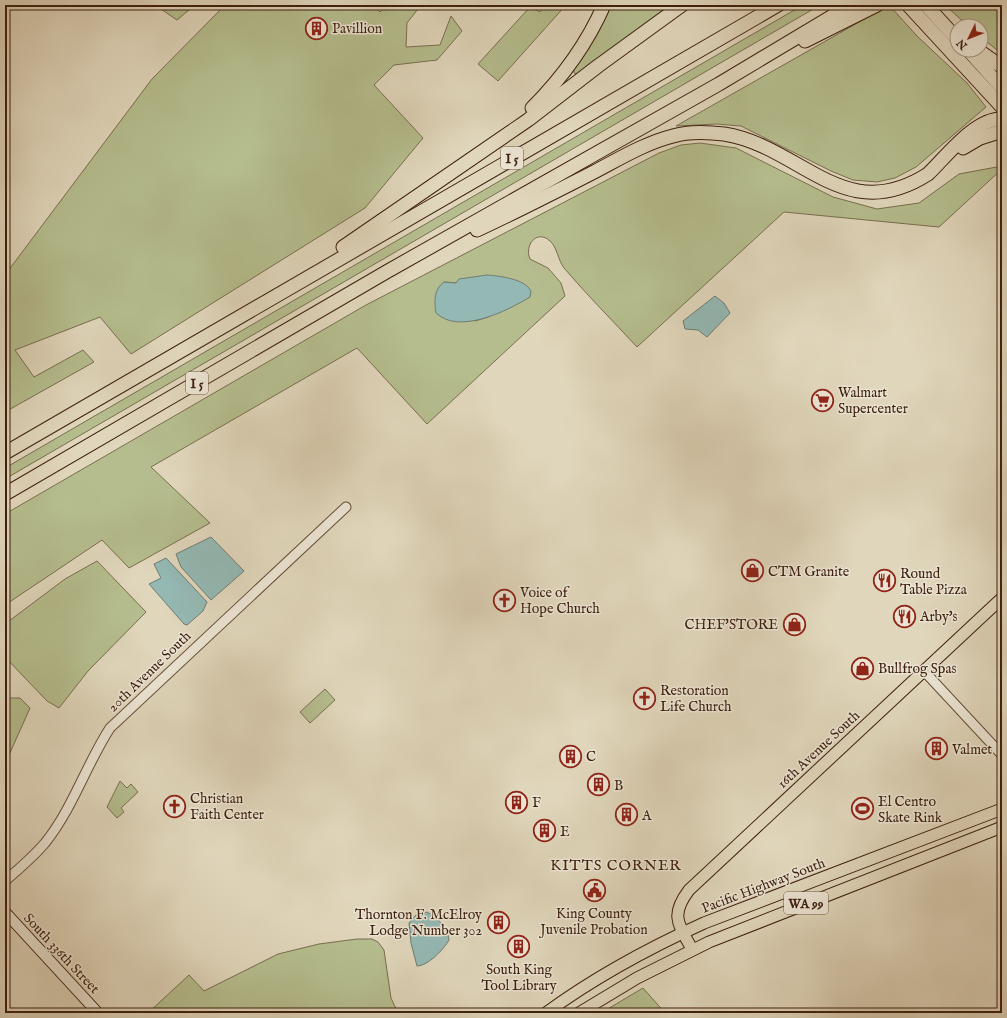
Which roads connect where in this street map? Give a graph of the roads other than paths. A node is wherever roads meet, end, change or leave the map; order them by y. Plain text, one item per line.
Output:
1 (604, 5) edge
2 (778, 5) edge
3 (851, 5) edge
4 (908, 5) edge
5 (927, 5) edge
6 (874, 6) edge
7 (678, 8) edge
8 (949, 24) edge
9 (949, 29) edge
10 (975, 58) edge
11 (989, 58) edge
12 (1002, 67) edge
13 (719, 84) junction
14 (1002, 88) edge
15 (1002, 107) edge
16 (1002, 119) edge
17 (1002, 131) edge
18 (484, 148) junction
19 (945, 157) junction
20 (388, 271) junction
21 (246, 312) junction
22 (5, 453) edge
23 (5, 494) edge
24 (346, 507) dead end
25 (1002, 598) edge
26 (924, 671) junction
27 (1002, 755) edge
28 (1002, 809) edge
29 (1002, 827) edge
30 (5, 881) edge
31 (5, 912) edge
32 (683, 933) junction
33 (692, 950) junction
34 (98, 1013) edge
35 (546, 1013) edge
36 (579, 1013) edge

1 - 18 highway
2 - 21 highway, I 5
3 - 13 highway, I 5
4 - 15 highway
5 - 8 highway
5 - 9 highway
6 - 13 highway
7 - 18 highway
10 - 14 highway
11 - 12 highway
13 - 20 highway, I 5
16 - 19 highway
17 - 19 highway
18 - 21 highway
19 - 20 highway
20 - 23 highway, I 5
21 - 22 highway, I 5
24 - 30 street, 20th Avenue South
25 - 26 main road, 16th Avenue South
26 - 27 street
26 - 32 main road, 16th Avenue South
28 - 32 main road, Pacific Highway South / WA 99
29 - 33 main road, WA 99
31 - 34 main road, South 336th Street
32 - 33 main road, 16th Avenue South
32 - 35 main road, Pacific Highway South / WA 99
33 - 36 main road, WA 99

